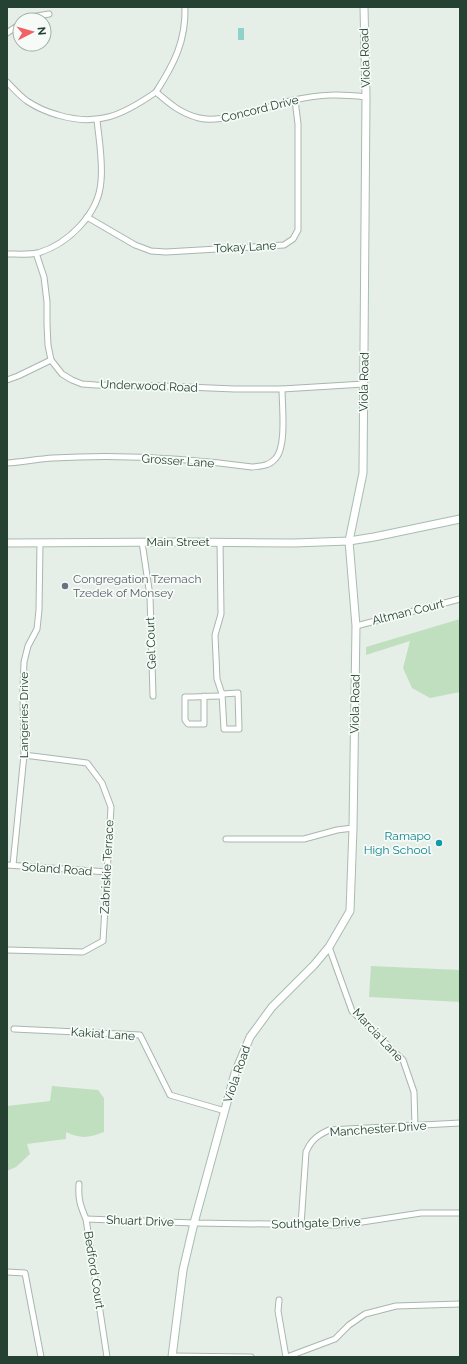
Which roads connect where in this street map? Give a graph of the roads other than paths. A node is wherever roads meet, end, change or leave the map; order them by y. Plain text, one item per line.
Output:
1 (185, 7) edge
2 (364, 7) edge
3 (7, 82) edge
4 (156, 92) junction
5 (366, 97) junction
6 (295, 100) junction
7 (97, 120) junction
8 (87, 217) junction
9 (36, 253) junction
10 (7, 254) edge
11 (52, 360) junction
12 (7, 380) edge
13 (364, 384) junction
14 (282, 389) junction
15 (7, 463) edge
16 (460, 519) edge
17 (349, 541) junction
18 (142, 542) junction
19 (220, 542) junction
20 (7, 543) edge
21 (40, 543) junction
22 (460, 599) edge
23 (356, 626) junction
24 (222, 695) junction
25 (153, 696) dead end
26 (204, 696) junction
27 (24, 755) junction
28 (353, 828) junction
29 (226, 838) dead end
30 (7, 865) edge
31 (13, 865) junction
32 (108, 872) junction
33 (329, 947) junction
34 (7, 950) edge
35 (14, 1028) dead end
36 (225, 1111) junction
37 (460, 1123) edge
38 (415, 1126) junction
39 (79, 1184) dead end
40 (460, 1213) edge
41 (86, 1219) junction
42 (194, 1223) junction
43 (301, 1225) junction
44 (7, 1272) edge
45 (279, 1300) dead end
46 (460, 1304) edge
47 (172, 1356) edge
48 (41, 1357) edge
49 (107, 1357) edge
50 (251, 1357) edge
51 (286, 1357) edge

1 - 4 street
2 - 5 street, Viola Road
3 - 7 street
4 - 6 street, Concord Drive
4 - 7 street
5 - 6 street, Concord Drive
5 - 13 street, Viola Road
6 - 8 street, Tokay Lane
7 - 8 street
8 - 9 street
9 - 10 street
9 - 11 street, Underwood Road
11 - 12 street
11 - 14 street, Underwood Road
13 - 14 street, Underwood Road
13 - 17 street, Viola Road
14 - 15 street, Grosser Lane
16 - 17 street, Main Street
17 - 19 street, Main Street
17 - 23 street, Viola Road
18 - 19 street, Main Street
18 - 21 street, Main Street
18 - 25 street, Gel Court
19 - 24 street
20 - 21 street, Main Street
21 - 27 street, Langeries Drive
22 - 23 street, Altman Court
23 - 28 street, Viola Road
24 - 24 street
24 - 26 street
26 - 26 street
27 - 31 street, Langeries Drive
27 - 32 street, Zabriskie Terrace
28 - 29 street
28 - 33 street, Viola Road
30 - 31 street, Soland Road
31 - 32 street, Soland Road
32 - 34 street, Zabriskie Terrace
33 - 36 street, Viola Road
33 - 38 street, Marcia Lane
35 - 36 street, Kakiat Lane
36 - 42 street, Viola Road
37 - 38 street, Manchester Drive
38 - 43 street, Manchester Drive
39 - 41 street, Bedford Court
40 - 43 street, Southgate Drive
41 - 42 street, Shuart Drive
41 - 49 street, Bedford Court
42 - 43 street, Southgate Drive
42 - 47 street, Viola Road
44 - 48 street
45 - 51 street
46 - 51 street
47 - 50 street

